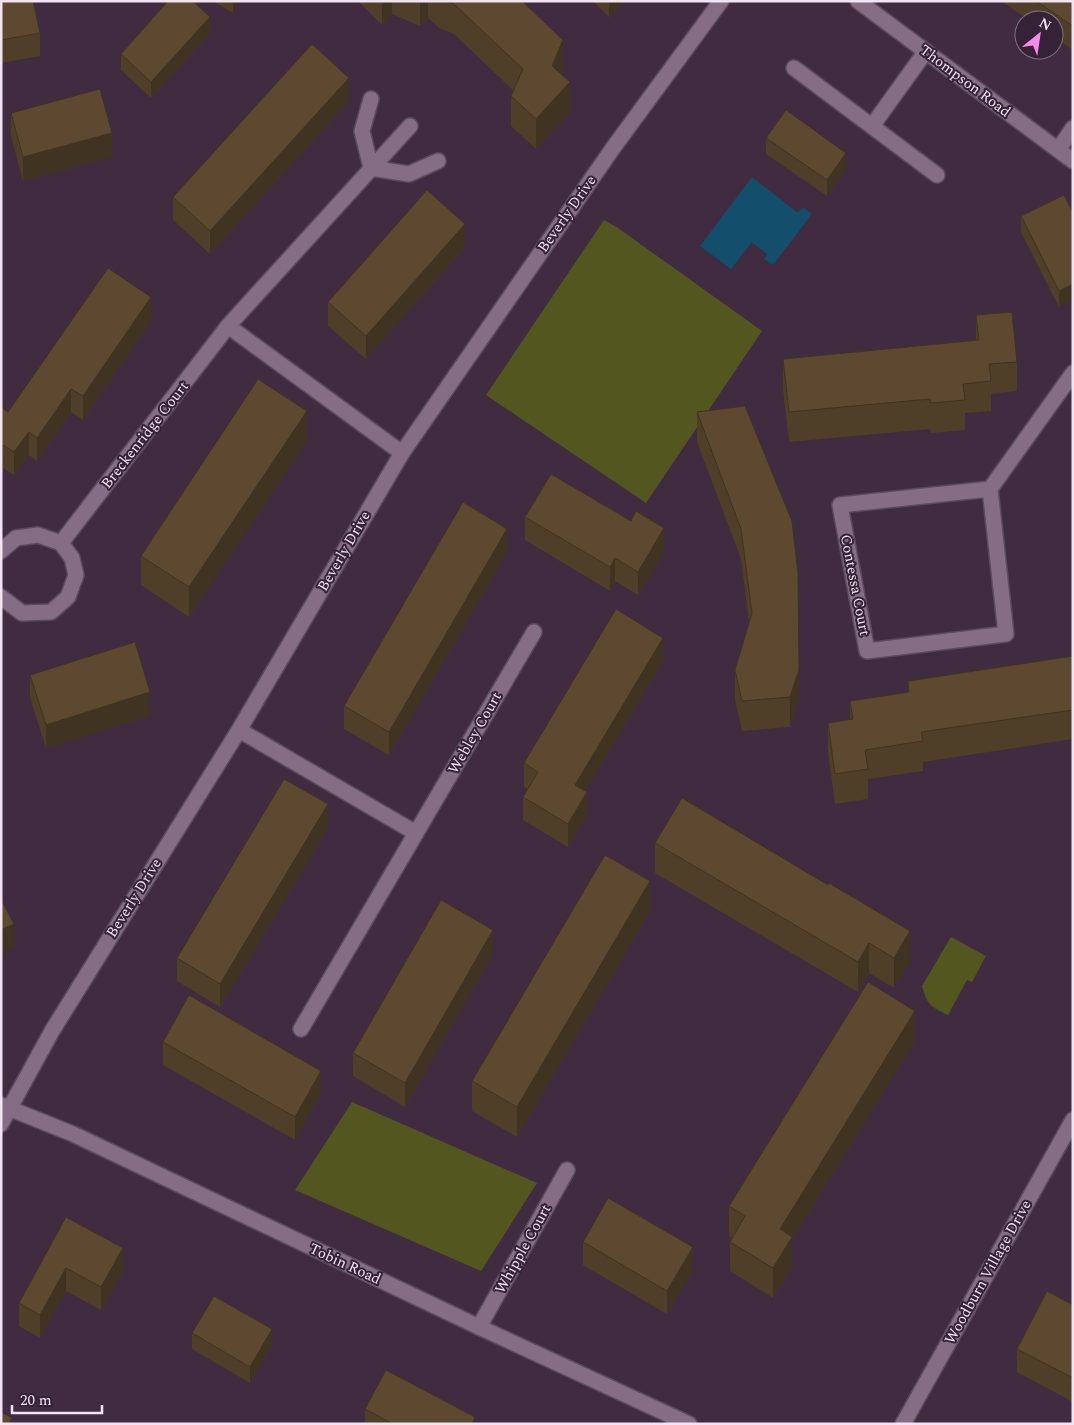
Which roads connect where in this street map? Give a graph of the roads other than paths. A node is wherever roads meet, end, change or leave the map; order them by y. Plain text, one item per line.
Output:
1 (720, 1) edge
2 (858, 1) edge
3 (926, 51) junction
4 (794, 68) dead end
5 (371, 99) dead end
6 (410, 126) dead end
7 (872, 126) junction
8 (1073, 128) edge
9 (1058, 150) junction
10 (438, 161) dead end
11 (1073, 161) edge
12 (371, 168) junction
13 (937, 175) dead end
14 (228, 326) junction
15 (1073, 373) edge
16 (402, 453) junction
17 (990, 489) junction
18 (61, 543) junction
19 (1, 551) edge
20 (1, 597) edge
21 (534, 632) dead end
22 (239, 730) junction
23 (416, 833) junction
24 (301, 1030) dead end
25 (5, 1107) edge
26 (1073, 1120) edge
27 (1, 1124) edge
28 (567, 1170) dead end
29 (479, 1327) junction
30 (906, 1423) edge
31 (689, 1424) edge

1 - 16 street, Beverly Drive
2 - 3 street, Thompson Road
3 - 7 street
3 - 9 street, Thompson Road
4 - 7 street
5 - 12 street
6 - 12 street, Breckenridge Court
7 - 13 street
8 - 9 street
9 - 11 street, Thompson Road
10 - 12 street
12 - 14 street, Breckenridge Court
14 - 16 street
14 - 18 street, Breckenridge Court
15 - 17 street
16 - 22 street, Beverly Drive
17 - 17 street, Contessa Court
18 - 19 street
18 - 20 street
21 - 23 street, Webley Court
22 - 23 street
22 - 25 street, Beverly Drive
23 - 24 street, Webley Court
25 - 27 street, Beverly Drive
25 - 29 street, Tobin Road
26 - 30 street, Woodburn Village Drive
28 - 29 street, Whipple Court
29 - 31 street, Tobin Road

